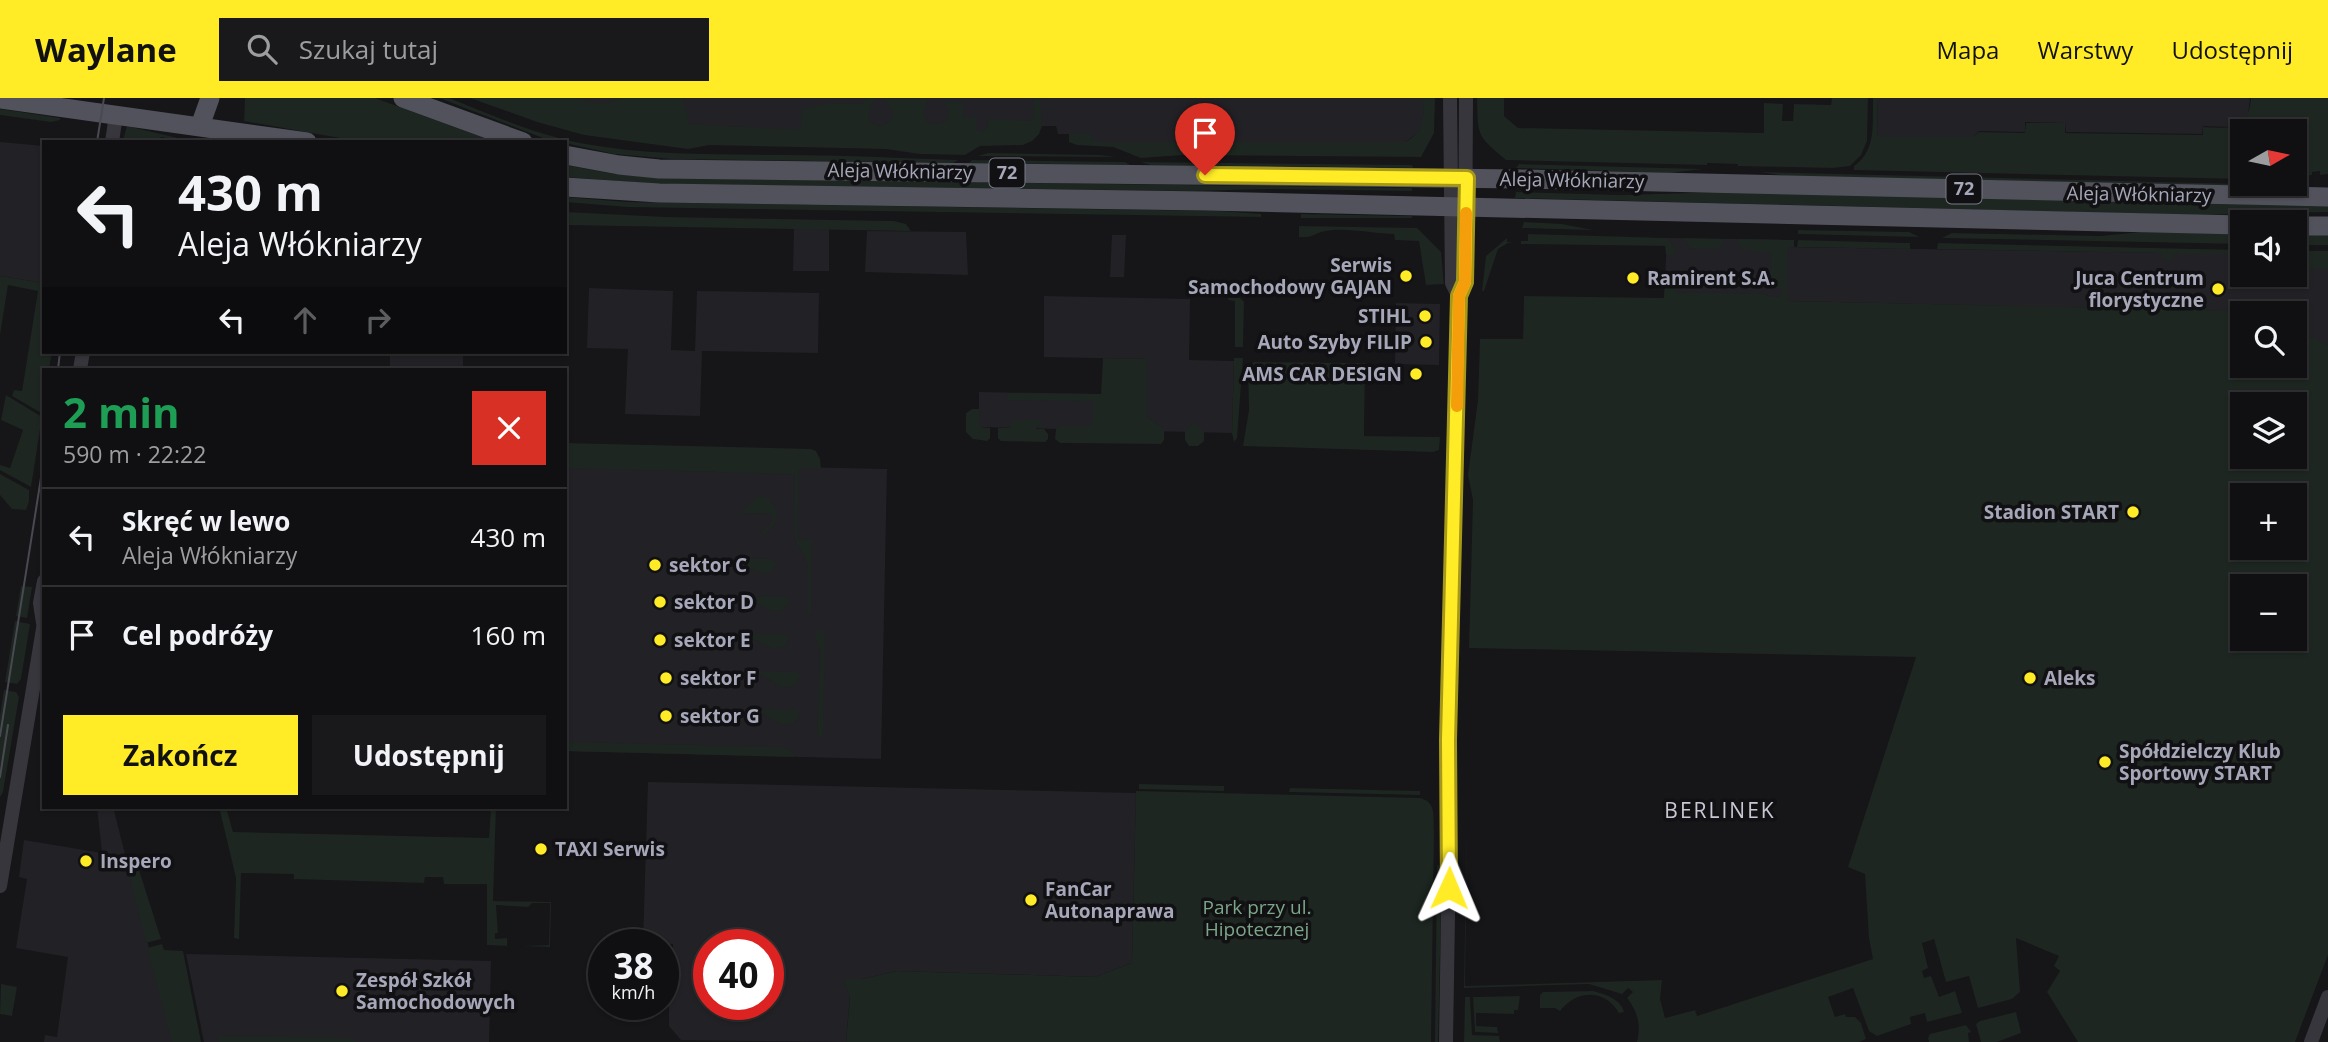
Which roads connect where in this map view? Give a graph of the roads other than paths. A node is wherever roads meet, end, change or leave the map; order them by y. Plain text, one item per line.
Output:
1 (211, 98) edge
2 (403, 98) edge
3 (1450, 98) edge
4 (1466, 98) edge
5 (0, 99) edge
6 (118, 107) edge
7 (196, 134) edge
8 (112, 140) edge
9 (279, 140) edge
10 (518, 140) edge
11 (567, 155) edge
12 (1459, 178) junction
13 (567, 187) edge
14 (2328, 197) edge
15 (1458, 207) junction
16 (2230, 225) edge
17 (2307, 226) edge
18 (2328, 226) edge
19 (42, 592) edge
20 (42, 613) edge
21 (42, 635) edge
22 (0, 886) edge
23 (2328, 997) edge
24 (1446, 1042) edge
25 (2311, 1042) edge

1 - 7 main road
2 - 10 main road
3 - 12 street
4 - 12 street
5 - 6 main road
6 - 7 main road
6 - 8 street
7 - 9 main road
11 - 12 main road, Aleja Włókniarzy / 72
12 - 14 main road, Aleja Włókniarzy / 72
12 - 15 street
13 - 15 main road, Aleja Włókniarzy / 72
15 - 16 main road, Aleja Włókniarzy / 72
15 - 24 street
17 - 18 main road
19 - 20 street
21 - 22 street
23 - 25 street

